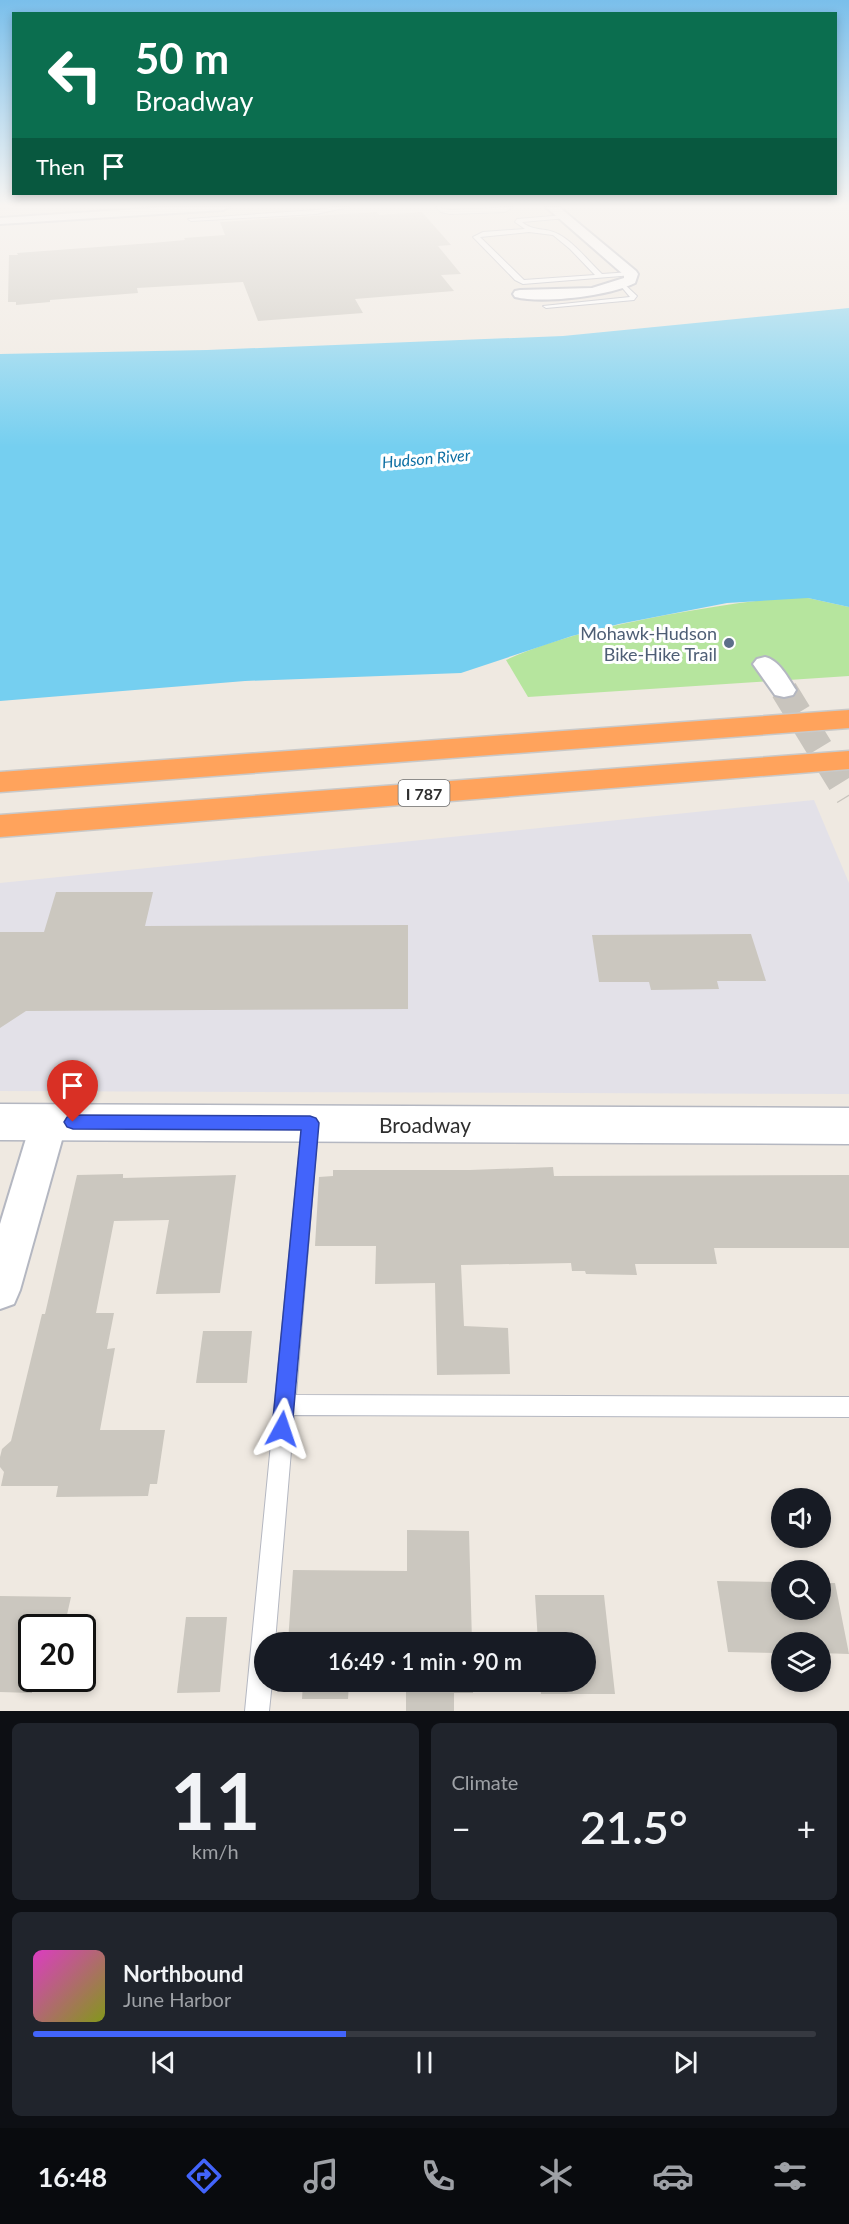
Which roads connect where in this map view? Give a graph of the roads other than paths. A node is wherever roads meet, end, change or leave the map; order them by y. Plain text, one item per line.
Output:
1 (595, 287) edge
2 (630, 287) edge
3 (520, 294) dead end
4 (546, 306) dead end
5 (765, 664) dead end
6 (784, 690) tunnel mouth
7 (849, 718) edge
8 (849, 760) edge
9 (0, 782) edge
10 (0, 826) edge
11 (0, 1122) edge
12 (49, 1122) junction
13 (310, 1123) junction
14 (849, 1126) edge
15 (0, 1290) edge
16 (284, 1405) junction
17 (849, 1407) edge
18 (257, 1711) edge

1 - 3 street
2 - 4 lane
5 - 6 street
7 - 9 highway
8 - 10 highway, I 787
11 - 12 street, Broadway
12 - 13 street, Broadway
12 - 15 street
13 - 14 street, Broadway
13 - 16 lane
16 - 17 lane
16 - 18 lane

